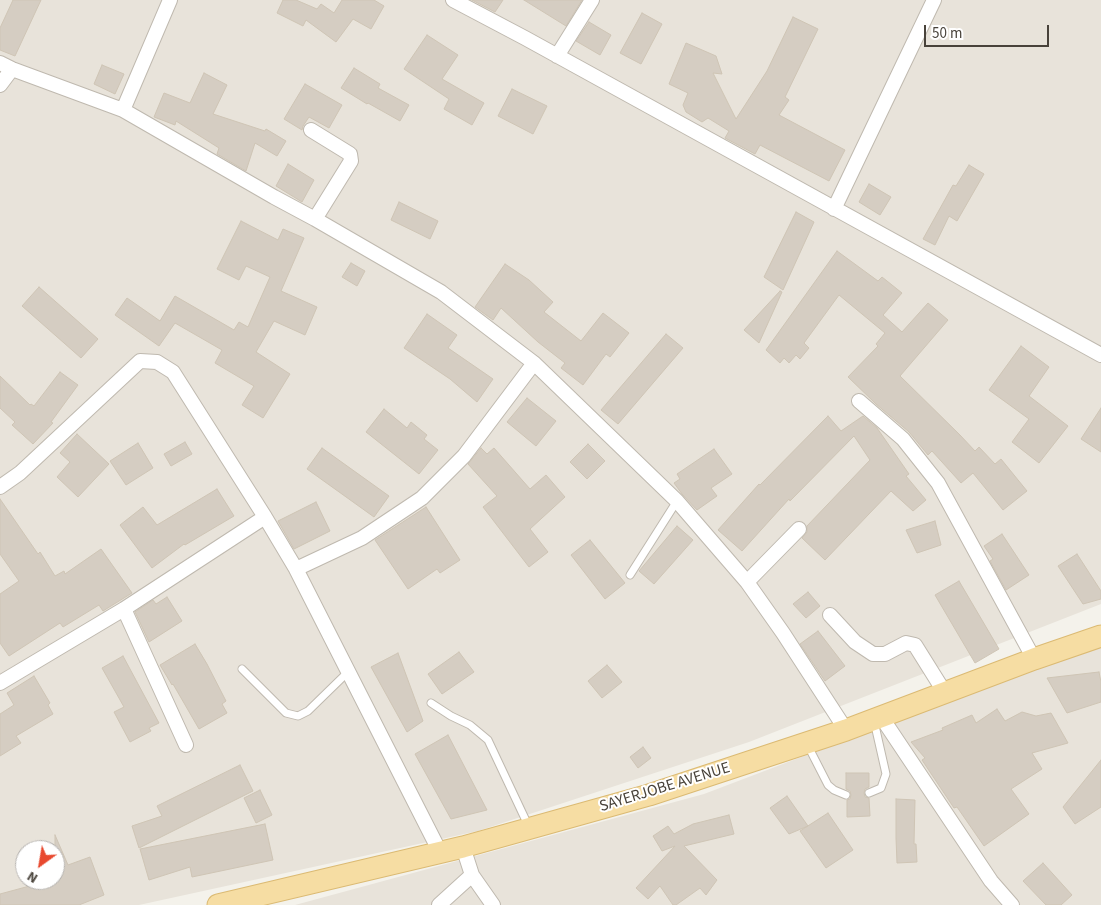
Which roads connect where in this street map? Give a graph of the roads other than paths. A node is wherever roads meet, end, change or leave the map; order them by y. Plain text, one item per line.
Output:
1 (170, 0) edge
2 (453, 0) edge
3 (592, 0) edge
4 (934, 0) edge
5 (557, 56) junction
6 (6, 66) edge
7 (0, 85) edge
8 (123, 110) junction
9 (311, 130) dead end
10 (834, 208) junction
11 (314, 219) junction
12 (1101, 355) edge
13 (534, 363) junction
14 (859, 401) dead end
15 (0, 486) edge
16 (677, 501) junction
17 (265, 517) junction
18 (799, 529) dead end
19 (296, 569) junction
20 (630, 575) dead end
21 (747, 582) junction
22 (124, 609) junction
23 (830, 615) dead end
24 (1101, 636) edge
25 (1034, 659) junction
26 (242, 669) dead end
27 (348, 672) junction
28 (0, 683) edge
29 (945, 693) junction
30 (431, 703) dead end
31 (878, 719) junction
32 (846, 730) junction
33 (807, 743) junction
34 (186, 745) dead end
35 (869, 794) dead end
36 (846, 795) dead end
37 (529, 828) junction
38 (463, 847) junction
39 (440, 852) junction
40 (472, 875) junction
41 (1004, 902) edge
42 (218, 905) edge
43 (439, 905) edge
44 (493, 905) edge

1 - 8 street
2 - 5 street
3 - 5 street
4 - 10 street
5 - 10 street
6 - 7 street
6 - 8 street
8 - 11 street
9 - 11 street
10 - 12 street
11 - 13 street
13 - 16 street
13 - 19 street
14 - 25 street
15 - 17 street
16 - 20 lane
16 - 21 street
17 - 19 street
17 - 22 street
18 - 21 street
19 - 27 street
21 - 32 street
22 - 28 street
22 - 34 street
23 - 29 street
24 - 25 main road, SAYERJOBE AVENUE
25 - 29 main road, SAYERJOBE AVENUE
26 - 27 lane
27 - 39 street
29 - 31 main road, SAYERJOBE AVENUE
30 - 37 lane
31 - 32 main road, SAYERJOBE AVENUE
31 - 35 lane
31 - 41 street
32 - 33 main road, SAYERJOBE AVENUE
33 - 36 lane
33 - 37 main road, SAYERJOBE AVENUE
37 - 38 main road, SAYERJOBE AVENUE
38 - 39 main road, SAYERJOBE AVENUE
38 - 40 street
39 - 42 main road, SAYERJOBE AVENUE
40 - 43 street
40 - 44 street

